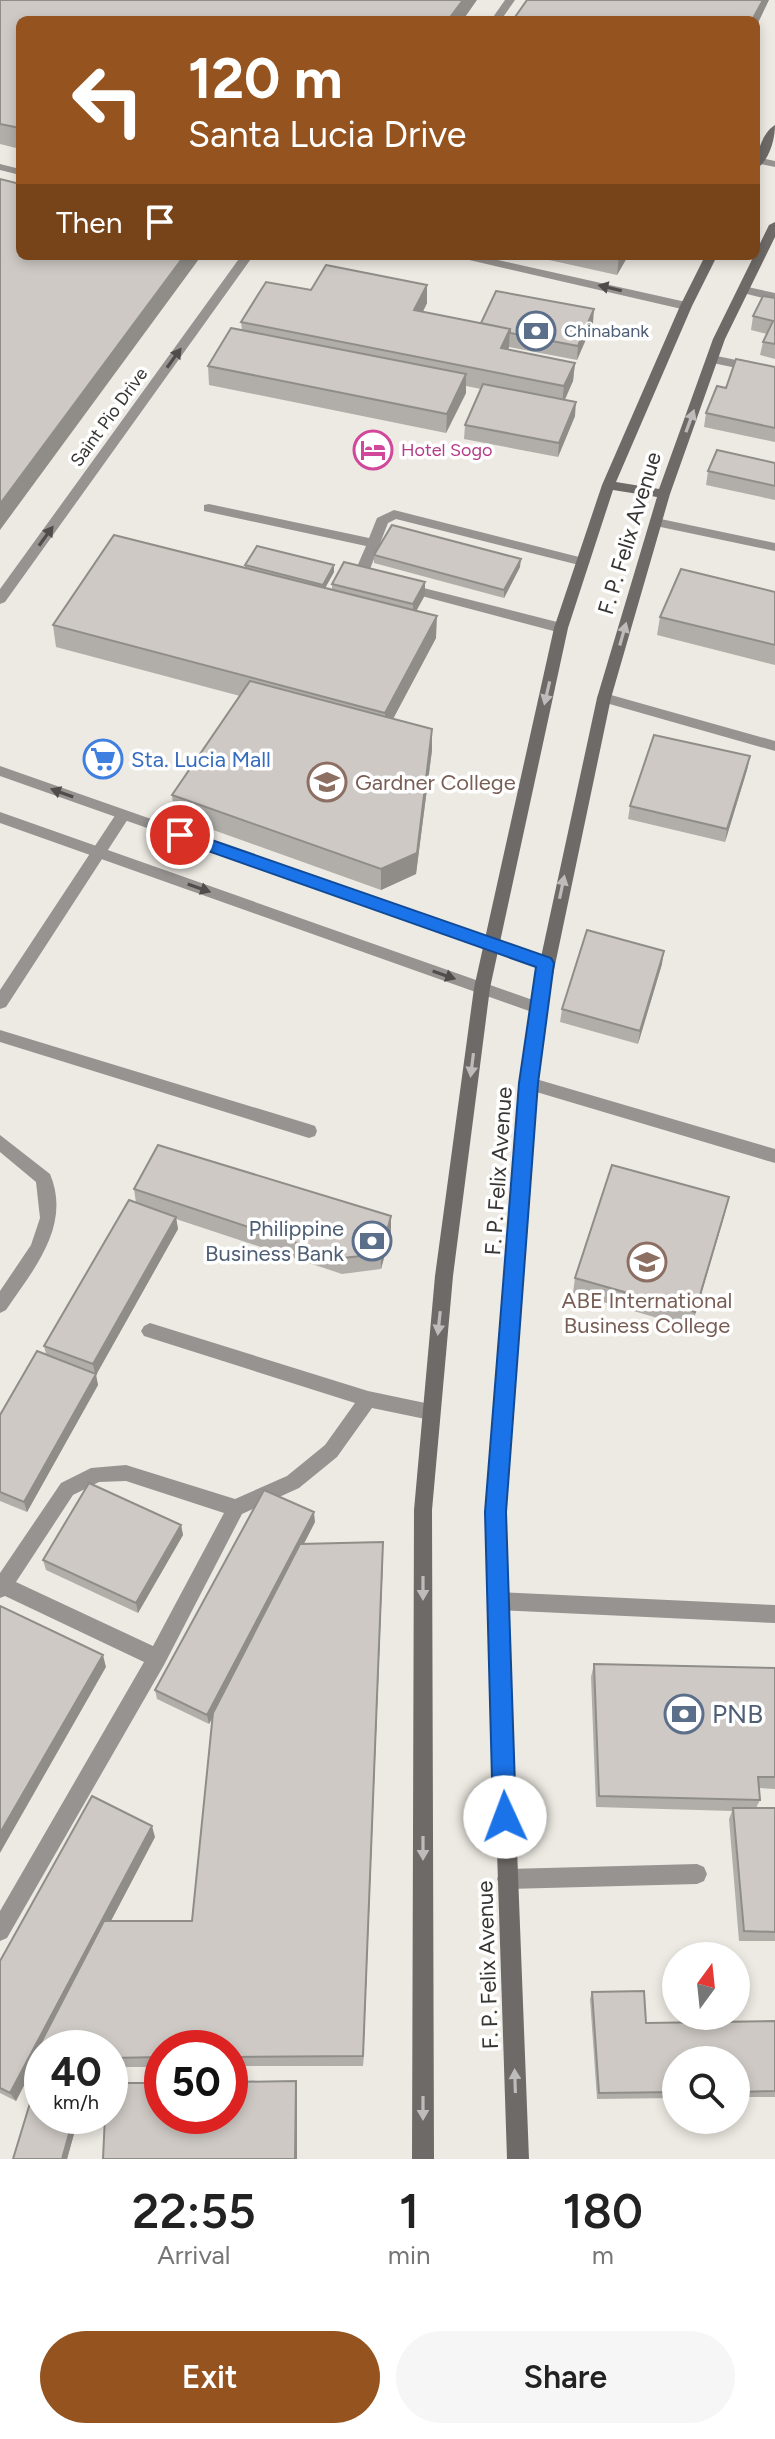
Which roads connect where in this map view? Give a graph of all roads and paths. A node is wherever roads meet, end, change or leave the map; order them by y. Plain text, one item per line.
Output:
1 (775, 128) edge
2 (760, 157) edge
3 (775, 225) edge
4 (760, 255) edge
5 (244, 260) edge
6 (483, 260) edge
7 (709, 260) edge
8 (758, 260) edge
9 (743, 290) junction
10 (775, 297) edge
11 (686, 306) junction
12 (712, 359) junction
13 (775, 372) edge
14 (608, 485) junction
15 (664, 494) junction
16 (209, 508) dead end
17 (656, 522) junction
18 (372, 543) junction
19 (775, 547) edge
20 (583, 562) junction
21 (0, 599) edge
22 (561, 628) junction
23 (604, 698) junction
24 (775, 746) edge
25 (0, 771) edge
26 (123, 815) junction
27 (0, 817) edge
28 (99, 853) junction
29 (489, 944) junction
30 (545, 963) junction
31 (482, 988) junction
32 (0, 1003) edge
33 (538, 1008) junction
34 (0, 1036) edge
35 (529, 1083) junction
36 (309, 1131) dead end
37 (0, 1142) edge
38 (775, 1156) edge
39 (0, 1305) edge
40 (150, 1331) dead end
41 (368, 1399) junction
42 (430, 1412) junction
43 (236, 1508) junction
44 (1, 1587) edge
45 (497, 1601) junction
46 (775, 1614) edge
47 (157, 1658) junction
48 (697, 1874) dead end
49 (507, 1879) junction
50 (0, 1931) edge
51 (423, 2159) edge
52 (518, 2159) edge

1 - 2 main road
3 - 4 main road, F. P. Felix Avenue
21 -> 5 street, Saint Pio Drive
11 -> 6 street
7 - 11 main road, F. P. Felix Avenue
8 - 9 main road, F. P. Felix Avenue
9 - 10 street
9 - 12 main road, F. P. Felix Avenue
11 - 14 main road, F. P. Felix Avenue
12 - 13 street
15 -> 12 main road, F. P. Felix Avenue
14 - 15 main road
14 - 20 main road, F. P. Felix Avenue
15 - 17 main road, F. P. Felix Avenue
16 - 18 street
17 - 19 street
23 -> 17 main road, F. P. Felix Avenue
18 - 20 street
18 - 22 street
20 - 22 main road, F. P. Felix Avenue
22 -> 29 main road, F. P. Felix Avenue
23 - 24 street
30 -> 23 main road, F. P. Felix Avenue
26 -> 25 street
26 - 28 street
26 - 29 street
27 - 28 street
28 -> 31 street
28 - 32 street
29 - 30 street
29 - 31 main road, F. P. Felix Avenue
30 - 33 main road, F. P. Felix Avenue
31 - 33 street
31 -> 42 main road, F. P. Felix Avenue
33 - 35 main road, F. P. Felix Avenue
34 - 36 street
35 - 38 street
35 - 45 main road, F. P. Felix Avenue
37 - 39 street
40 - 41 street
41 - 42 street
41 - 43 street
42 -> 51 main road, F. P. Felix Avenue
43 - 44 street
43 - 47 street
44 - 47 street
45 - 46 street
45 - 49 main road, F. P. Felix Avenue
47 - 50 street
48 - 49 street
52 -> 49 main road, F. P. Felix Avenue

